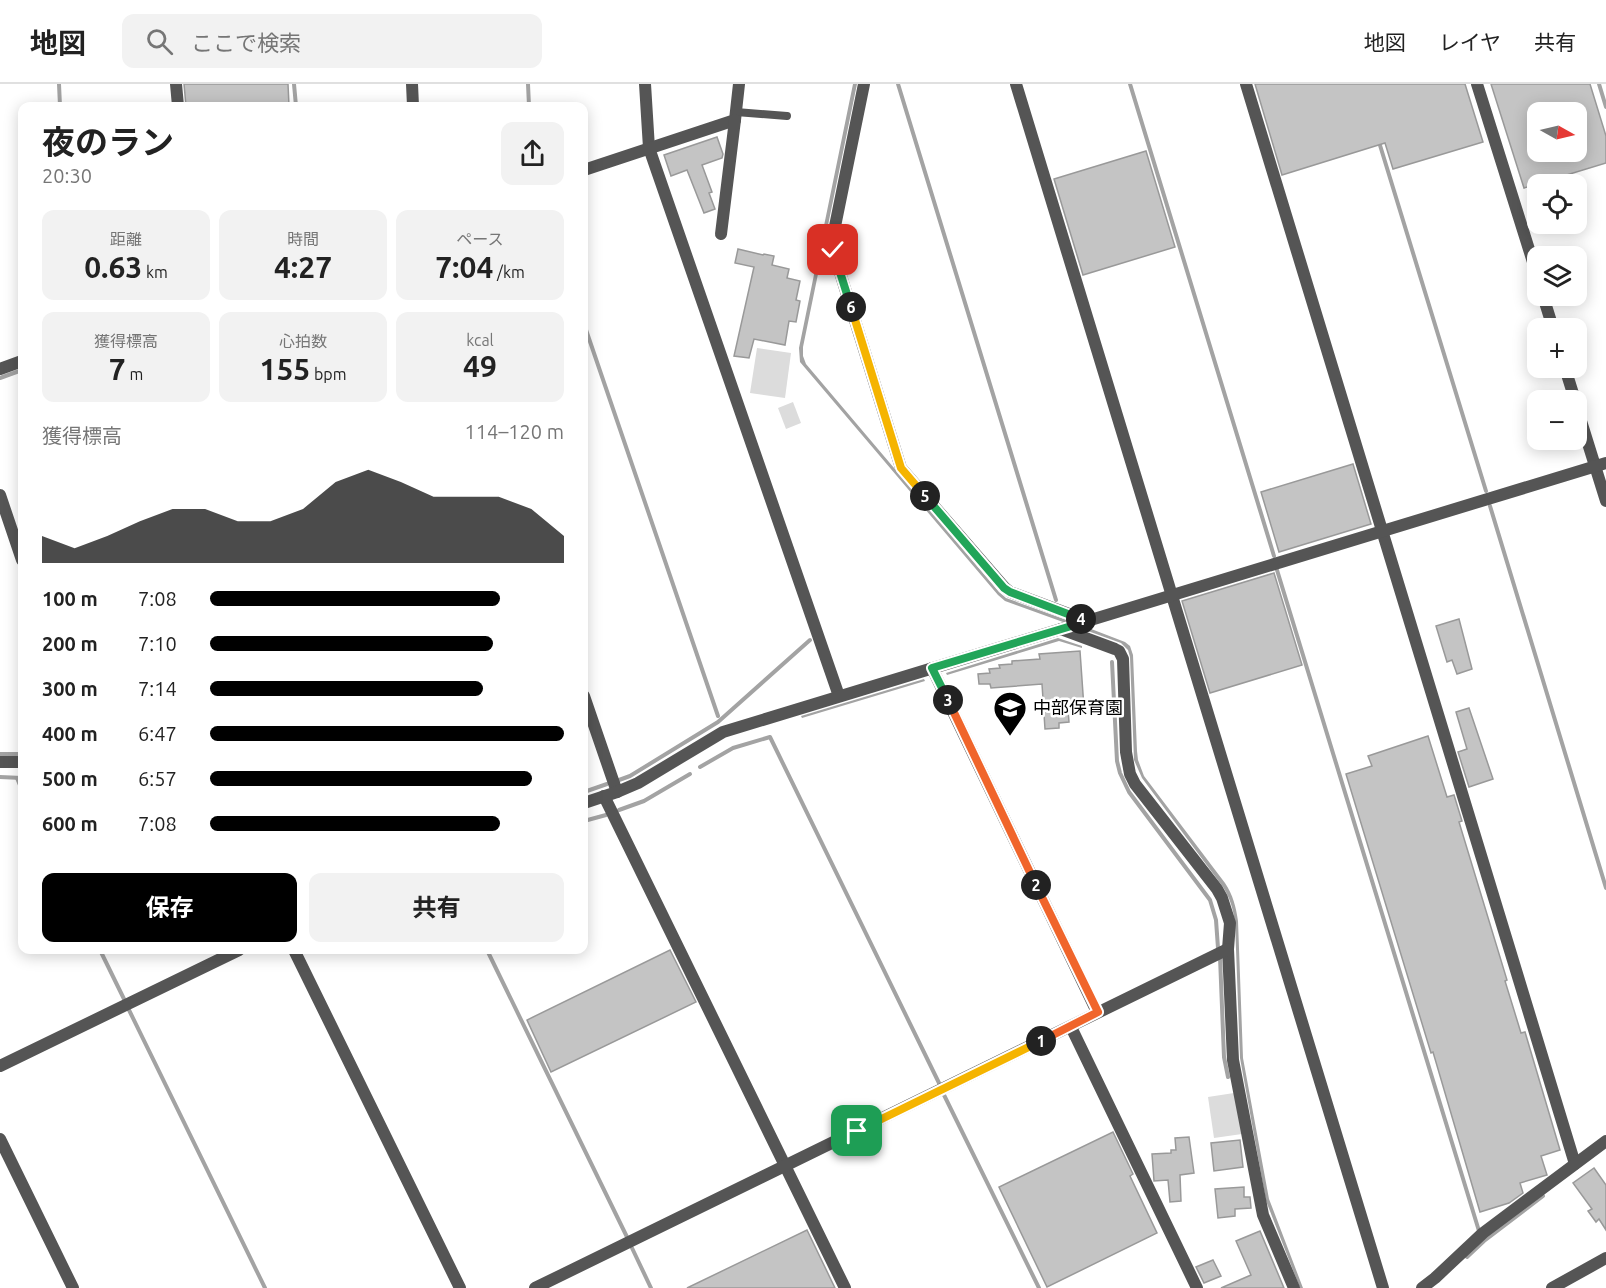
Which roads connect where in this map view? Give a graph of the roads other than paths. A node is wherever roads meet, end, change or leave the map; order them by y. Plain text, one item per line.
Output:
1 (176, 84) edge
2 (412, 84) edge
3 (645, 84) edge
4 (739, 84) edge
5 (864, 84) edge
6 (1016, 84) edge
7 (1246, 84) edge
8 (1477, 84) edge
9 (178, 102) edge
10 (413, 102) edge
11 (735, 116) junction
12 (787, 116) dead end
13 (649, 147) junction
14 (588, 169) edge
15 (721, 234) dead end
16 (1528, 246) edge
17 (18, 362) edge
18 (0, 369) edge
19 (1587, 430) edge
20 (1601, 464) edge
21 (0, 495) edge
22 (1606, 501) edge
23 (1383, 531) junction
24 (18, 548) edge
25 (1171, 595) junction
26 (1085, 622) junction
27 (1065, 628) junction
28 (932, 668) junction
29 (839, 696) junction
30 (588, 711) edge
31 (0, 762) edge
32 (18, 762) edge
33 (610, 794) junction
34 (588, 802) edge
35 (1228, 949) junction
36 (231, 954) edge
37 (296, 954) edge
38 (1098, 1012) junction
39 (1071, 1027) junction
40 (0, 1066) edge
41 (0, 1139) edge
42 (1606, 1141) edge
43 (1575, 1164) junction
44 (785, 1166) junction
45 (1606, 1258) edge
46 (73, 1288) edge
47 (460, 1288) edge
48 (535, 1288) edge
49 (845, 1288) edge
50 (1197, 1288) edge
51 (1294, 1288) edge
52 (1383, 1288) edge
53 (1422, 1288) edge
54 (1552, 1288) edge

1 - 9 street
2 - 10 street
3 - 13 street
4 - 11 street
5 - 26 street
6 - 25 street
7 - 23 street
8 - 16 street
11 - 12 lane
11 - 13 street
11 - 15 street
13 - 14 street
13 - 29 street
17 - 18 street
19 - 20 street
20 - 22 street
20 - 23 street
21 - 24 street
23 - 25 street
23 - 43 street
25 - 26 street
25 - 52 street
26 - 27 street
27 - 28 street
27 - 35 street
28 - 29 street
28 - 38 street
29 - 33 street
30 - 33 street
31 - 32 street
33 - 34 street
33 - 44 street
35 - 38 street
35 - 51 street
36 - 40 street
37 - 47 street
38 - 39 street
39 - 44 street
39 - 50 street
41 - 46 street
42 - 43 street
43 - 53 street
44 - 48 street
44 - 49 street
45 - 54 street

